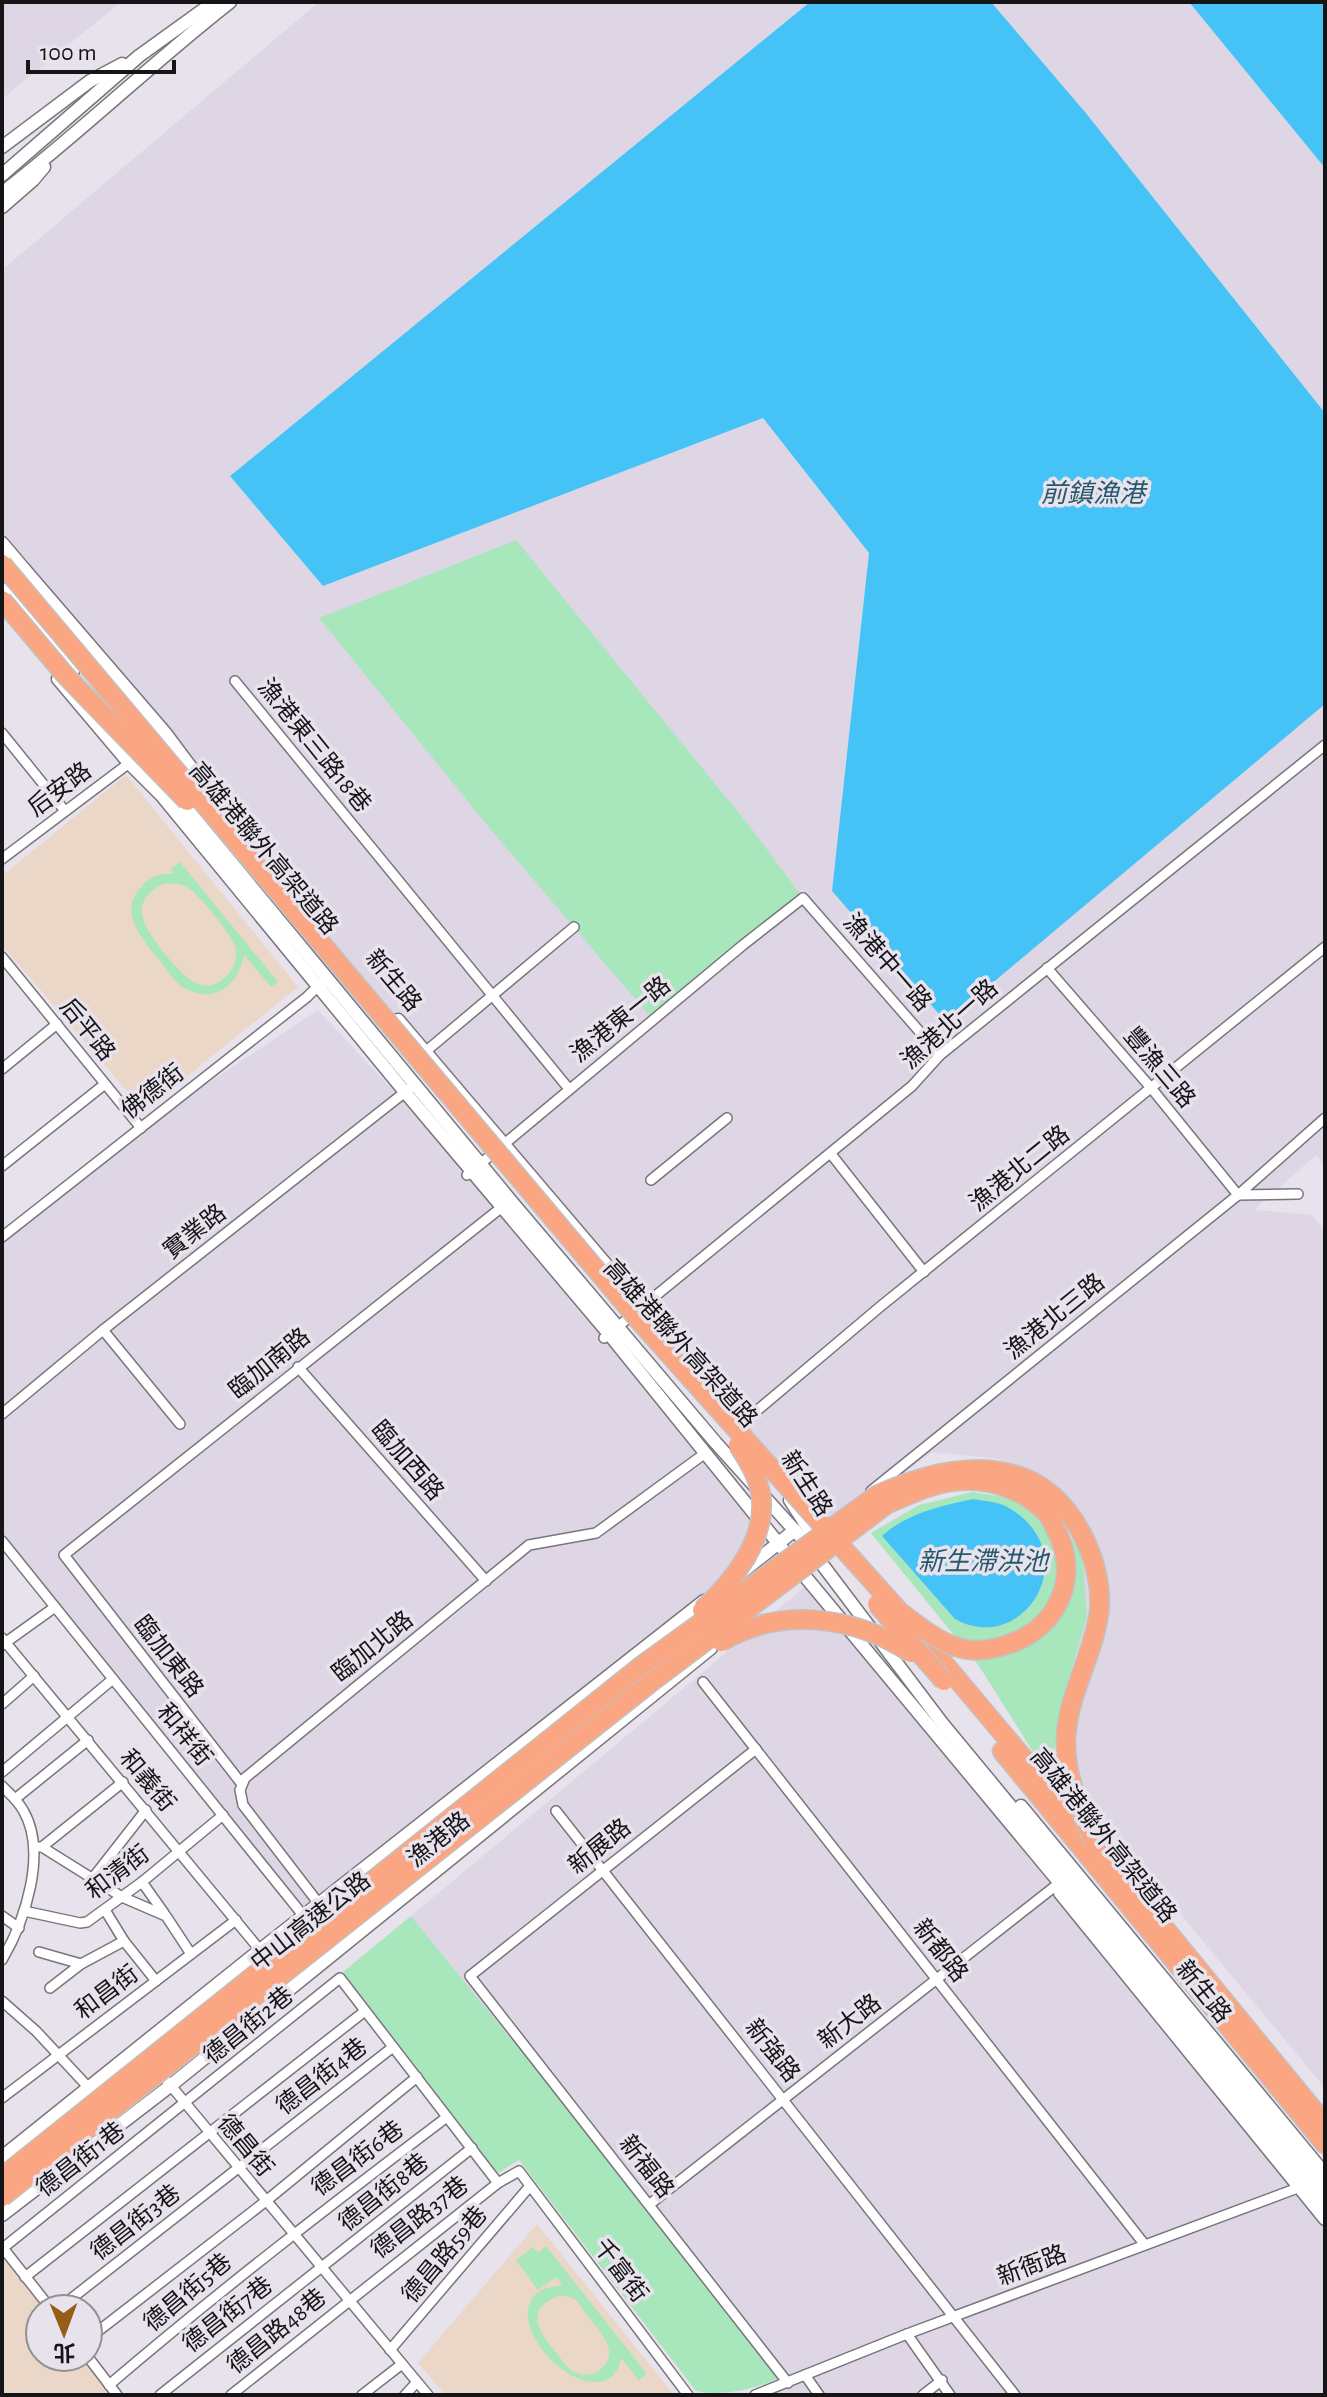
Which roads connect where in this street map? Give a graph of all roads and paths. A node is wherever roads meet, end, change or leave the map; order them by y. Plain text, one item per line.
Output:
1 (214, 2) edge
2 (230, 2) edge
3 (139, 56) junction
4 (2, 147) edge
5 (59, 149) junction
6 (2, 175) edge
7 (2, 193) edge
8 (2, 207) edge
9 (2, 543) edge
10 (2, 554) edge
11 (2, 564) edge
12 (24, 569) junction
13 (2, 575) edge
14 (2, 589) edge
15 (42, 590) junction
16 (30, 599) junction
17 (6, 612) edge
18 (33, 622) junction
19 (235, 681) dead end
20 (2, 733) edge
21 (1325, 745) edge
22 (141, 754) junction
23 (129, 763) junction
24 (65, 811) junction
25 (225, 835) junction
26 (2, 859) edge
27 (803, 898) joint
28 (574, 927) dead end
29 (1325, 947) edge
30 (4, 962) edge
31 (1047, 968) junction
32 (320, 984) junction
33 (493, 996) junction
34 (57, 1024) junction
35 (425, 1052) junction
36 (940, 1055) junction
37 (2, 1069) edge
38 (105, 1084) junction
39 (569, 1089) junction
40 (1152, 1089) junction
41 (407, 1090) junction
42 (727, 1118) dead end
43 (1325, 1118) edge
44 (141, 1128) junction
45 (503, 1144) junction
46 (831, 1154) junction
47 (2, 1166) edge
48 (473, 1170) junction
49 (651, 1180) dead end
50 (1298, 1194) dead end
51 (1238, 1195) junction
52 (500, 1210) junction
53 (2, 1237) edge
54 (924, 1272) junction
55 (643, 1306) junction
56 (103, 1330) junction
57 (610, 1333) junction
58 (298, 1367) junction
59 (2, 1414) edge
60 (180, 1424) dead end
61 (741, 1424) junction
62 (738, 1445) junction
63 (704, 1455) junction
64 (783, 1539) junction
65 (810, 1540) junction
66 (3, 1545) edge
67 (64, 1555) joint
68 (823, 1558) junction
69 (801, 1575) junction
70 (486, 1581) junction
71 (55, 1607) junction
72 (900, 1612) junction
73 (3, 1642) edge
74 (641, 1666) junction
75 (34, 1676) junction
76 (113, 1679) junction
77 (944, 1681) junction
78 (703, 1682) dead end
79 (649, 1684) junction
80 (2, 1704) edge
81 (68, 1716) junction
82 (88, 1740) junction
83 (756, 1749) junction
84 (2, 1772) edge
85 (123, 1782) junction
86 (241, 1783) junction
87 (2, 1786) edge
88 (15, 1799) junction
89 (146, 1810) junction
90 (556, 1811) dead end
91 (223, 1815) junction
92 (1094, 1842) junction
93 (38, 1847) junction
94 (180, 1851) junction
95 (603, 1870) junction
96 (1065, 1878) junction
97 (92, 1879) junction
98 (142, 1882) junction
99 (122, 1897) junction
100 (319, 1905) junction
101 (105, 1910) junction
102 (24, 1911) junction
103 (2, 1916) edge
104 (166, 1916) junction
105 (305, 1917) junction
106 (236, 1920) junction
107 (19, 1928) junction
108 (124, 1941) junction
109 (348, 1941) junction
110 (260, 1950) junction
111 (39, 1952) dead end
112 (191, 1954) junction
113 (333, 1954) junction
114 (2, 1960) edge
115 (81, 1964) junction
116 (470, 1976) joint
117 (937, 1979) junction
118 (156, 1981) junction
119 (50, 1988) dead end
120 (2, 2001) edge
121 (365, 2011) junction
122 (144, 2045) junction
123 (393, 2047) junction
124 (58, 2055) junction
125 (417, 2077) junction
126 (170, 2086) junction
127 (89, 2088) junction
128 (2, 2098) edge
129 (784, 2098) junction
130 (185, 2104) junction
131 (447, 2117) junction
132 (1325, 2124) edge
133 (209, 2133) junction
134 (1325, 2144) edge
135 (472, 2148) junction
136 (2, 2157) edge
137 (238, 2168) junction
138 (519, 2171) joint
139 (2, 2177) edge
140 (1317, 2181) edge
141 (498, 2183) junction
142 (530, 2186) junction
143 (2, 2197) edge
144 (266, 2201) junction
145 (1325, 2202) edge
146 (650, 2204) junction
147 (2, 2215) edge
148 (1325, 2219) edge
149 (293, 2234) junction
150 (1145, 2245) junction
151 (3, 2248) edge
152 (322, 2269) junction
153 (25, 2277) junction
154 (38, 2293) edge
155 (78, 2293) edge
156 (348, 2300) junction
157 (956, 2317) junction
158 (104, 2327) edge
159 (907, 2334) junction
160 (390, 2350) junction
161 (402, 2364) junction
162 (100, 2373) edge
163 (805, 2375) junction
164 (942, 2380) junction
165 (417, 2382) junction
166 (788, 2383) junction
167 (109, 2385) junction
168 (243, 2386) junction
169 (117, 2395) edge
170 (160, 2395) edge
171 (231, 2395) edge
172 (252, 2395) edge
173 (362, 2395) edge
174 (405, 2395) edge
175 (428, 2395) edge
176 (688, 2395) edge
177 (755, 2395) edge
178 (819, 2395) edge
179 (923, 2395) edge
180 (950, 2395) edge
181 (1015, 2395) edge

1 - 3 street
2 - 5 street
3 - 4 street
3 - 6 street
5 - 7 street
5 - 8 street
9 - 12 street, 新生路
10 - 25 highway, bridge
11 - 25 highway, 高雄港聯外高架道路, bridge
12 - 15 street, 新生路
12 - 16 street, 新生路
13 - 25 highway, 高雄港聯外高架道路, bridge
14 - 17 street, 新生路
15 - 16 street
15 - 35 street, 新生路
16 - 17 street
16 - 18 street, 新生路
17 - 18 street, 新生路
17 - 23 street, 新生路
17 - 25 highway, bridge
18 - 22 street, 新生路
19 - 33 street, 漁港東三路18巷
20 - 24 street
21 - 31 street, 漁港北一路
22 - 23 street, 后安路
22 - 32 street, 新生路
23 - 24 street, 后安路
23 - 32 street, 新生路
24 - 26 street, 后安路
25 - 62 highway, 高雄港聯外高架道路
25 - 72 highway, 高雄港聯外高架道路, bridge
27 - 36 street, 漁港中一路
27 - 39 street, 漁港東一路
28 - 33 street
29 - 40 street, 漁港北二路
30 - 34 street, 后平路
31 - 36 street, 漁港北一路
31 - 40 street, 豐漁三路
32 - 41 street, 新生路
32 - 41 street, 新生路
32 - 44 street, 佛德街
33 - 35 street
33 - 39 street, 漁港東三路18巷
34 - 37 street
34 - 38 street, 后平路
35 - 45 street, 新生路
36 - 46 street, 漁港北一路
38 - 44 street, 后平路
38 - 47 street
39 - 45 street, 漁港東一路
40 - 51 street, 豐漁三路
40 - 54 street, 漁港北二路
41 - 48 street, 新生路
41 - 56 street, 實業路
42 - 49 street
43 - 51 street, 漁港北三路
44 - 53 street, 佛德街
45 - 48 street, 漁港東一路
45 - 55 street, 新生路
46 - 54 street
46 - 55 street, 漁港北一路
48 - 52 street, 新生路
48 - 57 street, 新生路
50 - 51 street
51 - 65 street, 漁港北三路
52 - 57 street, 新生路
52 - 58 street, 臨加南路
54 - 61 street, 漁港北二路
55 - 57 street, 漁港北一路
55 - 61 street, 新生路
56 - 59 street, 實業路
56 - 60 street
57 - 63 street, 新生路
57 - 64 street, 新生路
58 - 67 street, 臨加南路
58 - 70 street, 臨加西路
61 - 65 street, 新生路
62 - 74 highway, bridge
62 - 77 highway, 高雄港聯外高架道路, bridge
63 - 64 street, 新生路
63 - 70 street, 臨加北路
64 - 65 street, 新生路
64 - 69 street, 新生路
64 - 100 street, 漁港路
65 - 68 street, 新生路
66 - 71 street, 和祥街
67 - 86 street, 臨加東路
68 - 69 street, 漁港路
68 - 96 street, 新生路
69 - 96 street, 新生路
69 - 109 street, 漁港路
70 - 86 street, 臨加北路
71 - 73 street
71 - 76 street, 和祥街
72 - 79 highway, bridge
72 - 92 highway, 高雄港聯外高架道路, bridge
73 - 75 street, 和義街
74 - 92 highway, bridge
74 - 139 highway, 中山高速公路, bridge
75 - 80 street
75 - 81 street, 和義街
76 - 81 street
76 - 91 street, 和祥街
77 - 79 highway, bridge
77 - 134 highway, 高雄港聯外高架道路
78 - 83 street, 新都路
79 - 143 highway, 中山高速公路, bridge
81 - 82 street, 和義街
81 - 84 street
82 - 85 street, 和義街
82 - 88 street
83 - 95 street, 新展路
83 - 117 street, 新都路
85 - 89 street, 和義街
85 - 93 street
86 - 100 street
87 - 88 street
88 - 93 street
89 - 94 street, 和義街
89 - 97 street
90 - 95 street, 新強路
91 - 94 street, 和清街
91 - 105 street, 和祥街
92 - 132 highway, 高雄港聯外高架道路
93 - 97 street
93 - 102 street
94 - 98 street, 和清街
94 - 106 street, 和義街
95 - 116 street, 新展路
95 - 129 street, 新強路
96 - 117 street, 新大路
96 - 140 street, 新生路
96 - 140 street, 新生路
97 - 99 street
98 - 99 street, 和清街
98 - 104 street
99 - 101 street, 和清街
99 - 104 street
100 - 105 street, 漁港路
100 - 109 street
101 - 102 street, 和清街
101 - 108 street
102 - 107 street
103 - 107 street
104 - 112 street
105 - 110 street, 漁港路
105 - 113 street, 和祥街
106 - 110 street, 和義街
106 - 112 street, 和昌街
107 - 114 street
108 - 115 street
108 - 118 street
109 - 113 street, 漁港路
110 - 122 street, 漁港路
111 - 115 street
112 - 118 street, 和昌街
113 - 126 street, 漁港路
115 - 119 street
116 - 146 street, 新福路
117 - 129 street, 新大路
117 - 150 street, 新都路
118 - 124 street, 和昌街
120 - 124 street
121 - 123 street
121 - 130 street, 德昌街2巷
121 - 133 street
122 - 126 street, 德昌街
122 - 127 street, 漁港路
123 - 125 street
123 - 137 street, 德昌街4巷
124 - 127 street
124 - 128 street, 和昌街
125 - 131 street
125 - 144 street
126 - 130 street, 德昌街
126 - 147 street, 漁港路
127 - 136 street, 漁港路
129 - 146 street, 新大路
129 - 157 street, 新強路
130 - 133 street, 德昌街
130 - 151 street, 德昌街1巷
131 - 135 street
131 - 149 street, 德昌街6巷
133 - 137 street, 德昌街
133 - 153 street
135 - 141 street
135 - 152 street, 德昌街8巷
137 - 144 street, 德昌街
137 - 155 street, 德昌街3巷
138 - 141 street, 德昌路37巷
138 - 142 street, 千富街
140 - 145 street, 新生路
140 - 148 street, 新生路
140 - 150 street, 新衙路
141 - 156 street, 德昌路37巷
142 - 160 street, 德昌路59巷
142 - 176 street, 千富街
144 - 149 street, 德昌街
144 - 158 street
146 - 166 street, 新福路
149 - 152 street, 德昌街
149 - 167 street, 德昌街5巷
150 - 157 street, 新衙路
151 - 153 street
152 - 156 street, 德昌街
152 - 170 street, 德昌街7巷
153 - 154 street
156 - 160 street, 德昌街
156 - 168 street, 德昌路48巷
157 - 159 street, 新衙路
157 - 181 street, 新強路
159 - 163 street, 新衙路
159 - 164 street
160 - 161 street, 德昌街
161 - 165 street, 德昌街
161 - 173 street
162 - 167 street
163 - 166 street, 新衙路
163 - 178 street
164 - 179 street
164 - 180 street
165 - 174 street
165 - 175 street, 德昌街
166 - 177 street, 新衙路
167 - 169 street
168 - 171 street, 德昌路48巷
168 - 172 street

